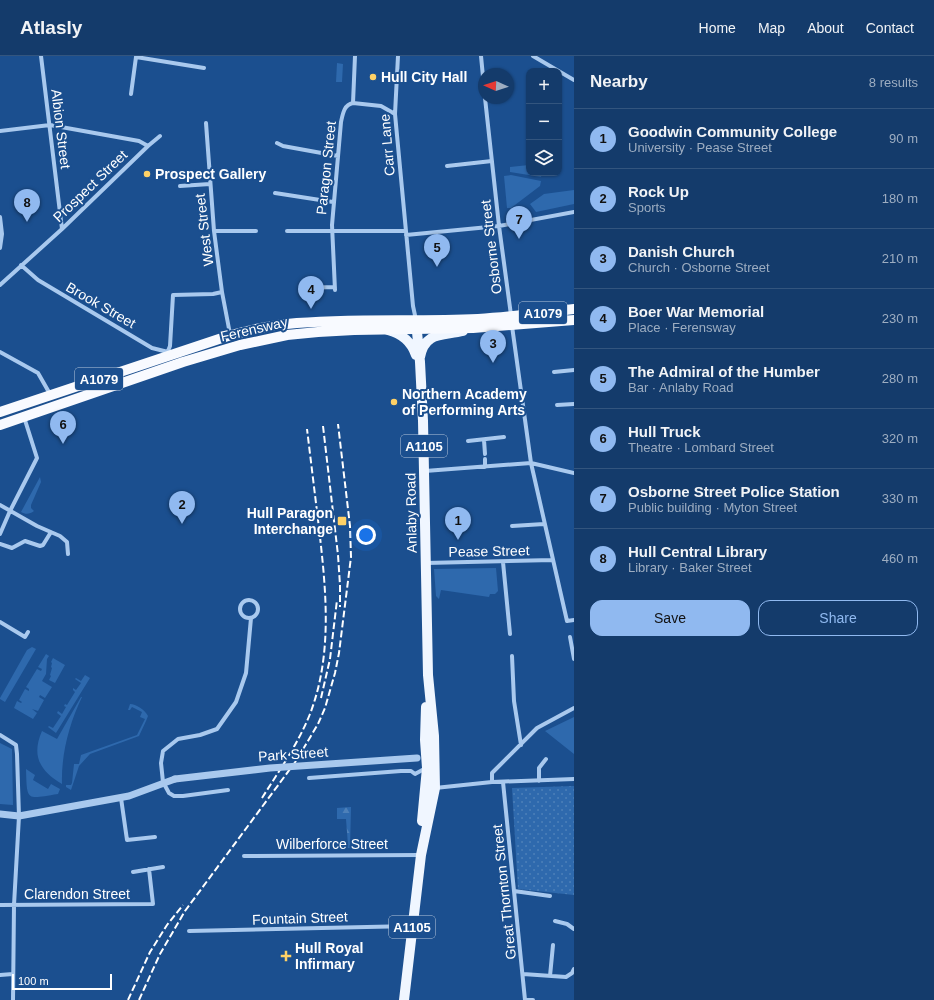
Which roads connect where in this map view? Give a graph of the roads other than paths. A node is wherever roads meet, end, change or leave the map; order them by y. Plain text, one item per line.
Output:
1 (41, 56) edge
2 (355, 56) edge
3 (398, 56) edge
4 (481, 56) edge
5 (533, 56) edge
6 (204, 68) dead end
7 (482, 68) edge
8 (574, 80) edge
9 (131, 94) dead end
10 (353, 103) junction
11 (486, 104) edge
12 (395, 114) junction
13 (206, 122) dead end
14 (50, 125) junction
15 (0, 130) edge
16 (160, 136) dead end
17 (277, 143) dead end
18 (148, 146) junction
19 (338, 156) junction
20 (492, 161) junction
21 (447, 166) dead end
22 (210, 184) junction
23 (180, 186) dead end
24 (275, 193) dead end
25 (333, 202) junction
26 (574, 212) edge
27 (0, 217) edge
28 (499, 226) junction
29 (62, 229) junction
30 (214, 231) junction
31 (256, 231) dead end
32 (287, 231) dead end
33 (332, 231) junction
34 (406, 233) junction
35 (0, 248) edge
36 (22, 265) junction
37 (0, 285) edge
38 (301, 288) dead end
39 (222, 292) junction
40 (574, 309) edge
41 (574, 320) edge
42 (512, 321) junction
43 (416, 325) junction
44 (473, 328) junction
45 (388, 330) junction
46 (231, 335) junction
47 (0, 352) edge
48 (171, 352) junction
49 (420, 362) junction
50 (574, 370) edge
51 (554, 372) dead end
52 (420, 374) junction
53 (51, 396) junction
54 (574, 404) edge
55 (557, 405) dead end
56 (0, 412) edge
57 (24, 417) junction
58 (0, 425) edge
59 (504, 437) dead end
60 (484, 440) junction
61 (468, 442) dead end
62 (485, 454) dead end
63 (485, 459) dead end
64 (532, 463) junction
65 (485, 467) junction
66 (424, 471) junction
67 (574, 473) edge
68 (0, 505) edge
69 (10, 511) junction
70 (544, 524) junction
71 (512, 526) dead end
72 (51, 532) junction
73 (0, 534) edge
74 (0, 544) edge
75 (68, 554) dead end
76 (553, 560) junction
77 (503, 562) junction
78 (425, 563) junction
79 (251, 618) junction
80 (574, 620) edge
81 (0, 622) edge
82 (28, 632) dead end
83 (510, 634) dead end
84 (570, 637) dead end
85 (512, 656) dead end
86 (574, 660) edge
87 (574, 708) edge
88 (0, 735) edge
89 (521, 745) junction
90 (546, 759) dead end
91 (426, 760) junction
92 (309, 778) dead end
93 (574, 779) edge
94 (539, 781) junction
95 (163, 782) junction
96 (492, 782) junction
97 (503, 782) junction
98 (435, 788) junction
99 (228, 790) dead end
100 (121, 798) junction
101 (0, 814) edge
102 (19, 816) junction
103 (155, 837) dead end
104 (421, 854) junction
105 (244, 856) dead end
106 (163, 867) dead end
107 (150, 869) junction
108 (133, 872) dead end
109 (514, 891) junction
110 (550, 896) dead end
111 (0, 905) edge
112 (14, 905) junction
113 (555, 921) dead end
114 (412, 926) junction
115 (574, 929) edge
116 (189, 931) dead end
117 (553, 945) dead end
118 (574, 969) edge
119 (13, 974) junction
120 (523, 974) junction
121 (0, 975) edge
122 (550, 976) junction
123 (13, 1000) edge
124 (404, 1000) edge
125 (525, 1000) edge
126 (533, 1000) edge

1 - 14 street, Albion Street
2 - 10 street
3 - 12 street, Carr Lane
4 - 7 street
5 - 8 street
6 - 9 street
10 - 12 street
10 - 19 street, Paragon Street
11 - 20 street, Osborne Street
12 - 34 street, Carr Lane
13 - 22 street, West Street
14 - 15 street
14 - 18 street
14 - 29 street, Albion Street
16 - 18 street, Prospect Street
17 - 19 street
18 - 29 street, Prospect Street
19 - 25 street, Paragon Street
20 - 21 street
20 - 28 street, Osborne Street
22 - 23 street
22 - 30 street, West Street
24 - 25 street
25 - 33 street, Paragon Street
26 - 28 street
27 - 35 street
28 - 34 street
28 - 42 street, Osborne Street
29 - 36 street, Prospect Street
30 - 31 street
30 - 39 street, West Street
32 - 33 street
33 - 34 street
33 - 38 street, Paragon Street
34 - 43 street, Anlaby Road
36 - 37 street, Prospect Street
36 - 48 street, Brook Street
39 - 46 street, West Street
39 - 48 street
40 - 42 highway, Ferensway / A1079
41 - 42 highway, Ferensway / A1079
42 - 43 highway, Ferensway / A1079
42 - 44 highway, Ferensway / A1079
42 - 64 street, Osborne Street
43 - 44 highway, Ferensway / A1079
43 - 45 highway, Ferensway / A1079
43 - 46 highway, Ferensway / A1079
43 - 49 main road, Anlaby Road / A1105
44 - 49 main road
45 - 52 main road
45 - 57 highway, Ferensway / A1079
46 - 48 highway, Ferensway / A1079
47 - 53 street
48 - 53 highway, Ferensway / A1079
49 - 52 main road, Anlaby Road / A1105
50 - 51 street
52 - 66 main road, Anlaby Road / A1105
53 - 56 highway, Ferensway / A1079
54 - 55 street
57 - 58 highway, Ferensway / A1079
57 - 69 street
59 - 60 street
60 - 61 street
60 - 62 street
63 - 65 street
64 - 65 street
64 - 67 street
64 - 70 street, Osborne Street
65 - 66 street
66 - 78 main road, Anlaby Road / A1105
68 - 69 street
69 - 72 street
69 - 73 street
70 - 71 street
70 - 76 street, Osborne Street
72 - 74 street
72 - 75 street
76 - 77 street, Pease Street
76 - 80 street, Osborne Street
77 - 78 street, Pease Street
77 - 83 street
78 - 91 main road, Anlaby Road / A1105
79 - 79 street
79 - 95 street
81 - 82 street
84 - 86 street
85 - 89 street
87 - 89 street
88 - 102 street
89 - 96 street
90 - 94 street
91 - 92 street, Park Street
91 - 95 street, Park Street, bridge
91 - 98 main road, Anlaby Road / A1105
91 - 104 main road, Anlaby Road / A1105
93 - 94 street
94 - 97 street
95 - 99 street
95 - 100 street, Park Street
96 - 97 street
96 - 98 street
97 - 109 street, Great Thornton Street
98 - 104 main road, Anlaby Road / A1105
100 - 102 street, Park Street
100 - 103 street
101 - 102 street, Park Street
102 - 112 street
104 - 105 street, Wilberforce Street
104 - 114 main road, Anlaby Road / A1105
106 - 107 street
107 - 108 street
107 - 112 street, Clarendon Street
109 - 110 street
109 - 120 street, Great Thornton Street
111 - 112 street, Clarendon Street
112 - 119 street
113 - 115 street
114 - 116 street, Fountain Street
114 - 124 main road, Anlaby Road / A1105
117 - 122 street
118 - 122 street
119 - 121 street
119 - 123 street
120 - 122 street
120 - 125 street, Great Thornton Street
125 - 126 street

